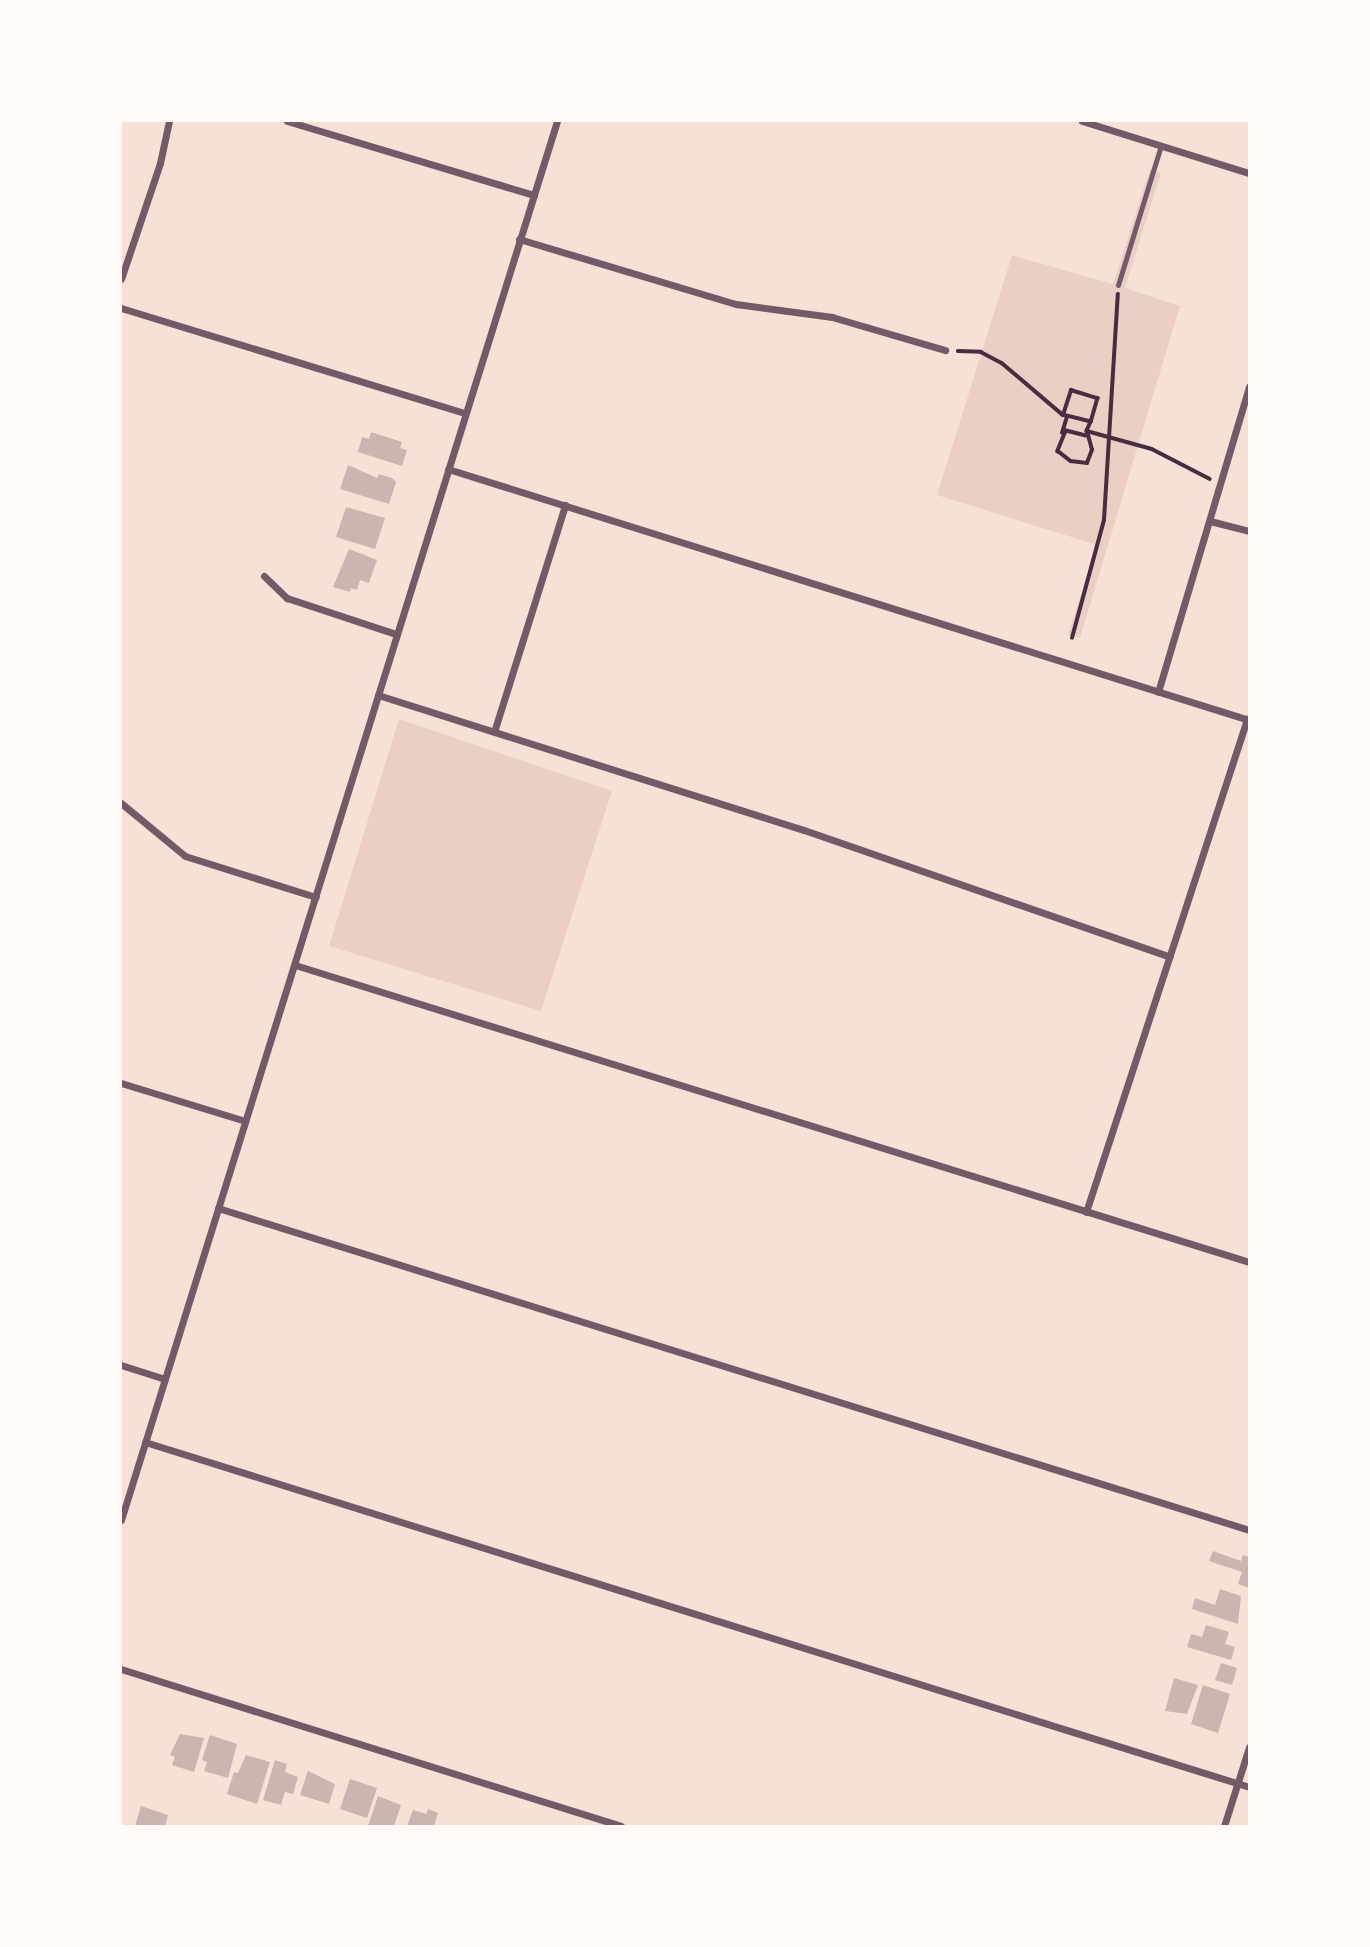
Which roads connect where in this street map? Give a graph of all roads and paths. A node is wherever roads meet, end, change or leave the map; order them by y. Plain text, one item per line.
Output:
1 (169, 121) edge
2 (287, 121) edge
3 (557, 121) edge
4 (1082, 121) edge
5 (1161, 145) junction
6 (1249, 173) edge
7 (534, 195) junction
8 (519, 239) junction
9 (121, 279) edge
10 (1118, 285) joint
11 (121, 308) edge
12 (945, 350) joint
13 (1249, 386) edge
14 (465, 413) junction
15 (1065, 416) junction
16 (1091, 422) junction
17 (1086, 433) junction
18 (1061, 435) junction
19 (1109, 438) junction
20 (448, 468) junction
21 (1221, 485) junction
22 (565, 505) junction
23 (1210, 521) junction
24 (1249, 531) edge
25 (264, 576) dead end
26 (396, 634) junction
27 (1072, 638) dead end
28 (1158, 692) junction
29 (378, 695) junction
30 (1248, 719) edge
31 (494, 732) junction
32 (121, 803) edge
33 (316, 897) junction
34 (1170, 957) junction
35 (295, 965) junction
36 (121, 1083) edge
37 (245, 1121) junction
38 (218, 1208) junction
39 (1086, 1212) junction
40 (1249, 1262) edge
41 (121, 1365) edge
42 (164, 1379) junction
43 (145, 1441) junction
44 (121, 1520) edge
45 (1249, 1530) edge
46 (121, 1669) edge
47 (1249, 1747) edge
48 (1238, 1783) junction
49 (1249, 1787) edge
50 (621, 1826) edge
51 (1224, 1826) edge

1 - 9 street
2 - 7 street
3 - 7 street
4 - 5 street
5 - 6 street
5 - 10 lane
7 - 8 street
8 - 12 street
8 - 14 street
10 - 19 path
11 - 14 street
12 - 15 path
13 - 21 street
14 - 20 street
15 - 16 path
15 - 16 path
15 - 18 path
16 - 17 path
17 - 18 path
17 - 18 path
17 - 19 path
19 - 21 path
19 - 27 path
20 - 22 street
20 - 26 street
21 - 23 street
22 - 28 street
22 - 31 street
23 - 24 street
23 - 28 street
25 - 26 street
26 - 29 street
28 - 30 street
29 - 31 street
29 - 33 street
30 - 34 street
31 - 34 street
32 - 33 street
33 - 35 street
34 - 39 street
35 - 37 street
35 - 39 street
36 - 37 street
37 - 38 street
38 - 42 street
38 - 45 street
39 - 40 street
41 - 42 street
42 - 43 street
43 - 44 street
43 - 48 street
46 - 50 street
47 - 48 street
48 - 49 street
48 - 51 street

